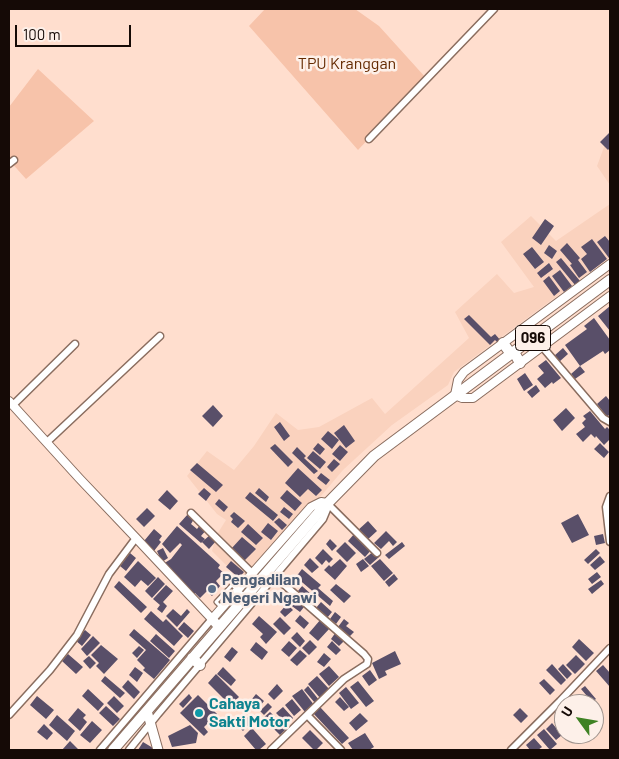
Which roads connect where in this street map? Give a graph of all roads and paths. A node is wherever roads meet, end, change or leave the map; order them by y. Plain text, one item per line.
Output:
1 (494, 9) edge
2 (369, 139) dead end
3 (610, 264) edge
4 (610, 280) edge
5 (610, 296) edge
6 (160, 336) dead end
7 (534, 337) junction
8 (503, 343) junction
9 (75, 344) dead end
10 (542, 347) junction
11 (512, 353) junction
12 (520, 363) junction
13 (454, 395) junction
14 (11, 403) edge
15 (610, 422) edge
16 (48, 442) junction
17 (610, 496) edge
18 (327, 503) junction
19 (191, 513) dead end
20 (609, 524) edge
21 (136, 538) junction
22 (288, 540) junction
23 (610, 542) edge
24 (378, 553) dead end
25 (252, 574) junction
26 (272, 574) junction
27 (242, 593) junction
28 (225, 612) junction
29 (216, 623) junction
30 (610, 648) edge
31 (196, 662) junction
32 (147, 711) junction
33 (9, 715) edge
34 (307, 715) junction
35 (152, 722) junction
36 (100, 750) edge
37 (114, 750) edge
38 (129, 750) edge
39 (158, 750) edge
40 (271, 750) edge
41 (341, 750) edge
42 (510, 750) edge

1 - 2 street
3 - 8 street
4 - 7 main road, 096
5 - 10 street
6 - 16 street
7 - 10 street
7 - 11 main road, 096
8 - 11 main road
8 - 13 street
9 - 14 street
10 - 12 street
10 - 15 street
11 - 12 main road
11 - 13 main road, 096
12 - 13 street
13 - 18 main road, 096
14 - 16 street
16 - 21 street
17 - 20 street
18 - 22 main road, 096
18 - 24 street
18 - 26 street
19 - 25 street
20 - 23 street
21 - 29 street
21 - 33 street
22 - 25 street
22 - 26 main road, 096
25 - 27 street
26 - 27 main road, 096
26 - 31 street
26 - 34 street
27 - 28 main road, 096
27 - 28 lane
28 - 29 main road, 096
29 - 31 main road, 096
29 - 36 street
30 - 42 street
31 - 32 main road, 096
31 - 35 street
32 - 35 main road
32 - 37 main road
34 - 40 street
34 - 41 street
35 - 38 street
35 - 39 main road

